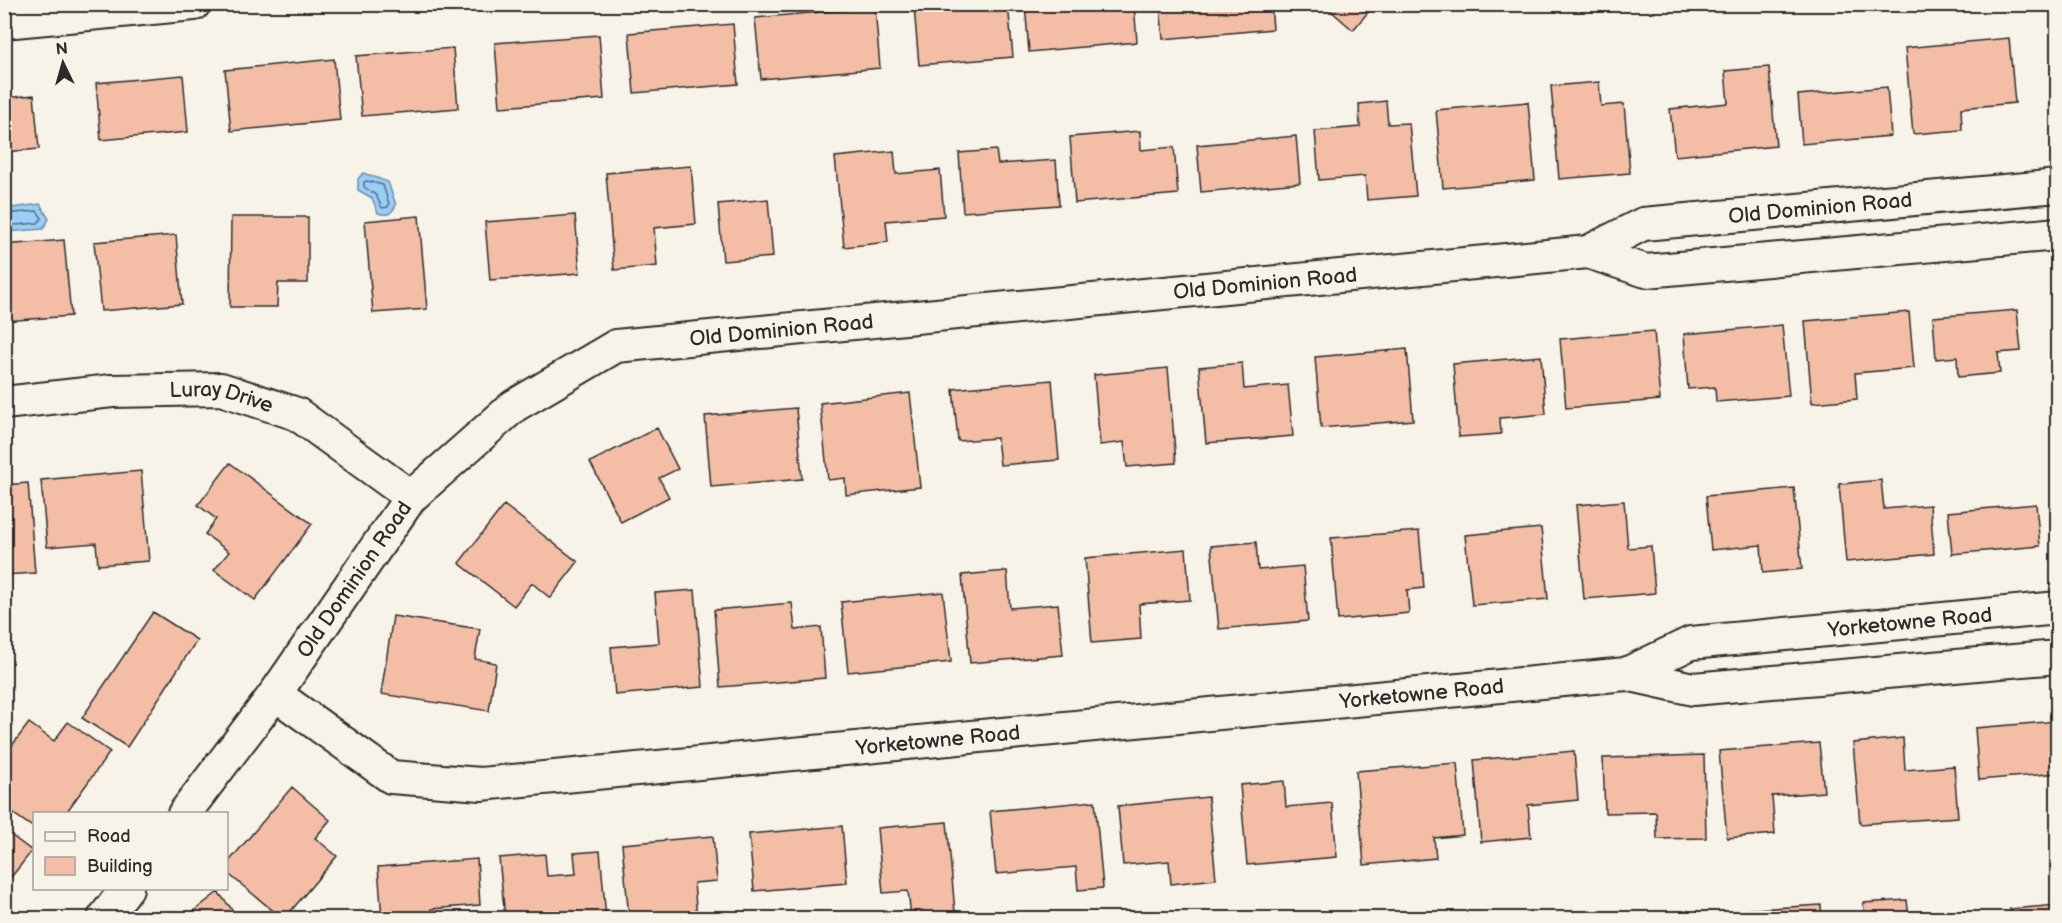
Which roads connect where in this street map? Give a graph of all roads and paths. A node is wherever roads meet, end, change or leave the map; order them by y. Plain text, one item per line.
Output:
1 (194, 4) edge
2 (4, 22) edge
3 (2058, 186) edge
4 (2058, 234) edge
5 (1588, 252) junction
6 (4, 403) edge
7 (411, 497) junction
8 (2058, 608) edge
9 (2058, 657) edge
10 (1626, 674) junction
11 (275, 694) junction
12 (185, 812) edge
13 (125, 890) edge
14 (104, 918) edge

1 - 2 street
3 - 5 street, Old Dominion Road
4 - 5 street, Old Dominion Road
5 - 7 street, Old Dominion Road
6 - 7 street, Luray Drive
7 - 11 street, Old Dominion Road
8 - 10 street, Yorketowne Road
9 - 10 street, Yorketowne Road
10 - 11 street, Yorketowne Road
11 - 12 street, Old Dominion Road
13 - 14 street

